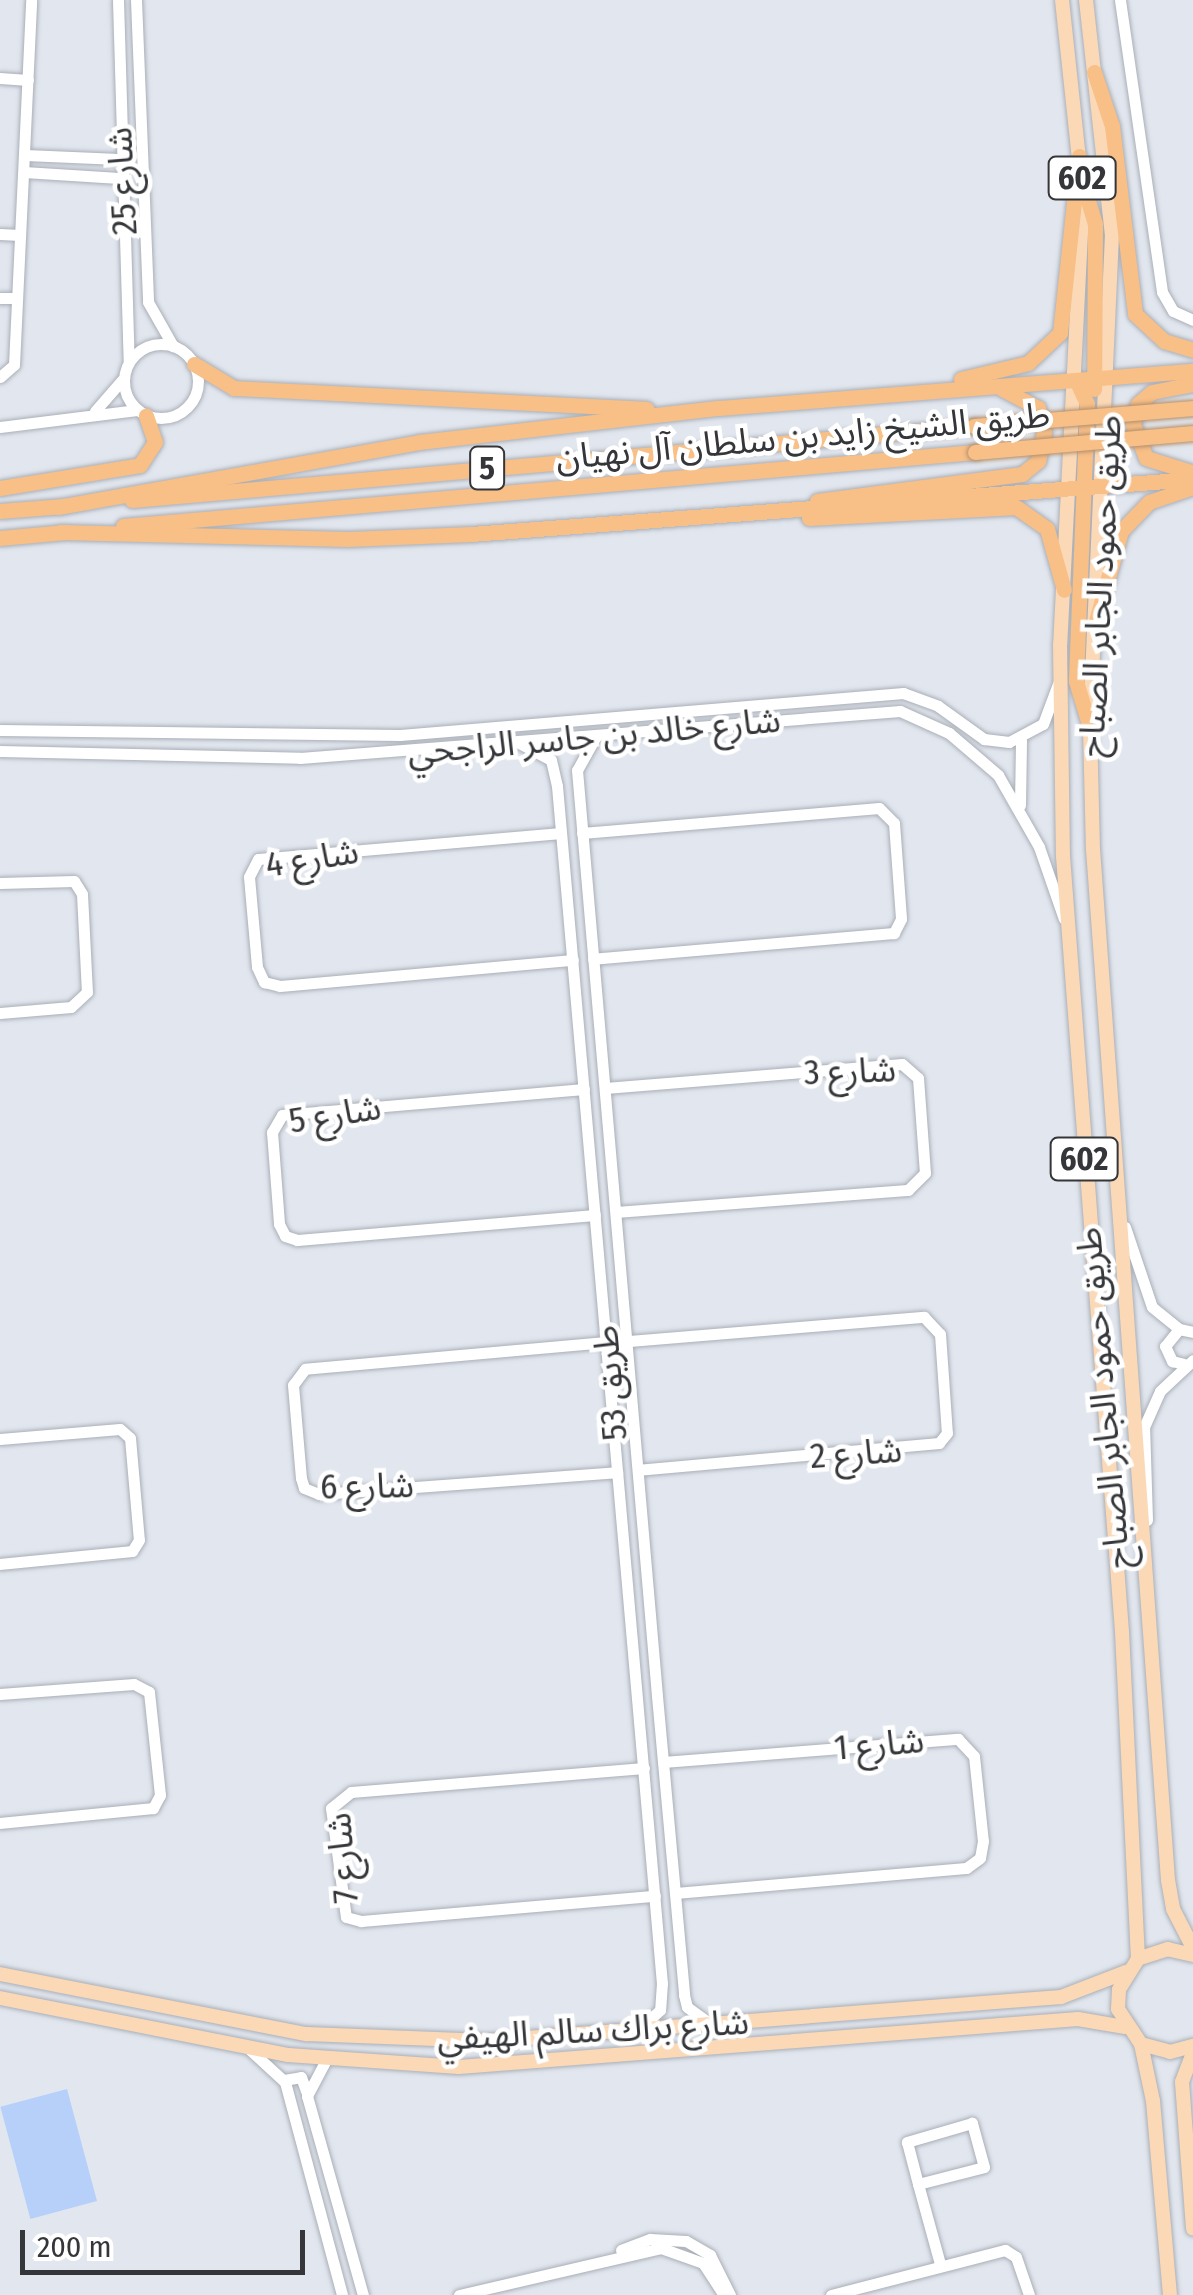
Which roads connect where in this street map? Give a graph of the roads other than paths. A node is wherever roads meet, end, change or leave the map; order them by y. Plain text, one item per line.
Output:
1 (18, 0) edge
2 (31, 0) edge
3 (118, 0) edge
4 (136, 0) edge
5 (1060, 0) edge
6 (1088, 0) edge
7 (1120, 0) edge
8 (1094, 72) junction
9 (0, 78) edge
10 (28, 80) junction
11 (24, 155) junction
12 (1079, 156) junction
13 (118, 159) junction
14 (24, 172) junction
15 (119, 178) junction
16 (1083, 184) junction
17 (0, 234) edge
18 (20, 235) junction
19 (0, 298) edge
20 (16, 298) junction
21 (1193, 320) edge
22 (173, 346) junction
23 (1193, 350) edge
24 (129, 360) junction
25 (194, 364) junction
26 (1193, 371) edge
27 (0, 377) edge
28 (1102, 378) junction
29 (123, 379) junction
30 (1076, 380) junction
31 (1193, 384) edge
32 (993, 386) junction
33 (849, 397) junction
34 (1193, 408) edge
35 (695, 412) junction
36 (141, 413) junction
37 (92, 414) junction
38 (0, 427) edge
39 (1193, 433) edge
40 (1193, 476) edge
41 (1103, 483) junction
42 (1078, 485) junction
43 (1193, 487) edge
44 (0, 488) edge
45 (58, 506) junction
46 (0, 512) edge
47 (770, 514) junction
48 (60, 532) junction
49 (0, 538) edge
50 (1064, 590) junction
51 (1096, 621) junction
52 (1061, 676) junction
53 (820, 698) junction
54 (817, 717) junction
55 (1090, 728) junction
56 (6, 730) edge
57 (72, 730) junction
58 (596, 736) junction
59 (297, 738) junction
60 (1020, 740) junction
61 (519, 742) junction
62 (73, 750) junction
63 (1, 751) edge
64 (300, 758) junction
65 (578, 784) junction
66 (557, 786) junction
67 (1020, 808) junction
68 (582, 832) junction
69 (561, 833) junction
70 (0, 883) edge
71 (1068, 928) junction
72 (593, 959) junction
73 (573, 960) junction
74 (0, 1013) edge
75 (584, 1088) junction
76 (606, 1088) junction
77 (612, 1136) junction
78 (588, 1138) junction
79 (614, 1167) junction
80 (591, 1172) junction
81 (1118, 1199) junction
82 (618, 1212) junction
83 (595, 1215) junction
84 (1179, 1329) junction
85 (1193, 1332) edge
86 (606, 1342) junction
87 (629, 1342) junction
88 (1188, 1362) edge
89 (1101, 1383) junction
90 (1134, 1385) junction
91 (0, 1439) edge
92 (639, 1470) junction
93 (617, 1472) junction
94 (1144, 1554) junction
95 (0, 1564) edge
96 (654, 1665) junction
97 (635, 1668) junction
98 (0, 1694) edge
99 (638, 1696) junction
100 (656, 1696) junction
101 (663, 1762) junction
102 (644, 1768) junction
103 (0, 1822) edge
104 (674, 1893) junction
105 (655, 1896) junction
106 (1193, 1952) edge
107 (1138, 1960) junction
108 (1126, 1972) junction
109 (0, 1974) edge
110 (662, 1983) junction
111 (682, 1984) junction
112 (0, 1998) edge
113 (129, 2002) junction
114 (967, 2004) junction
115 (167, 2010) junction
116 (124, 2023) junction
117 (717, 2025) junction
118 (1125, 2027) junction
119 (965, 2028) junction
120 (160, 2031) junction
121 (634, 2033) junction
122 (454, 2040) junction
123 (487, 2041) junction
124 (1141, 2044) junction
125 (245, 2046) junction
126 (1193, 2050) edge
127 (327, 2058) junction
128 (458, 2067) junction
129 (483, 2067) junction
130 (284, 2080) junction
131 (307, 2096) junction
132 (918, 2184) junction
133 (1193, 2229) edge
134 (940, 2264) junction
135 (362, 2294) edge
136 (342, 2295) edge
137 (459, 2295) edge
138 (727, 2295) edge
139 (830, 2295) edge
140 (1028, 2295) edge
141 (1170, 2295) edge

1 - 2 street
2 - 10 street
3 - 13 street, شارع 25
4 - 22 street, شارع 25
5 - 12 main road, 602
6 - 8 main road, 602
7 - 21 street
8 - 23 highway
8 - 28 main road, طريق حمود الجابر الصباح / 602
9 - 10 street
10 - 11 street
11 - 13 street
11 - 14 street
12 - 16 main road, 602
12 - 33 highway
13 - 15 street, شارع 25
14 - 15 street
14 - 18 street
15 - 24 street, شارع 25
16 - 28 highway
16 - 30 main road, طريق حمود الجابر الصباح / 602
17 - 18 street
18 - 20 street
19 - 20 street
20 - 27 street
22 - 24 street
22 - 25 street
24 - 29 street
25 - 35 highway
25 - 36 street
26 - 28 highway
28 - 30 highway
28 - 41 highway
29 - 36 street
29 - 37 street
30 - 32 highway
30 - 42 highway
31 - 40 highway
32 - 33 highway
32 - 47 highway
33 - 35 highway
34 - 45 highway, طريق الشيخ زايد بن سلطان آل نهيان / 5, bridge
35 - 45 highway
36 - 37 street
36 - 44 highway
37 - 38 street
39 - 48 highway, طريق الشيخ زايد بن سلطان آل نهيان / 5, bridge
40 - 41 highway
41 - 42 highway
41 - 51 main road, طريق حمود الجابر الصباح / 602
42 - 47 highway
42 - 50 main road, طريق حمود الجابر الصباح / 602
42 - 55 highway
43 - 51 highway
45 - 46 highway, طريق الشيخ زايد بن سلطان آل نهيان / 5
47 - 48 highway
47 - 50 highway
48 - 49 highway, طريق الشيخ زايد بن سلطان آل نهيان / 5
50 - 52 main road, طريق حمود الجابر الصباح / 602
51 - 55 main road, طريق حمود الجابر الصباح / 602
52 - 60 street
52 - 71 main road, طريق حمود الجابر الصباح / 602
53 - 54 street
53 - 59 street, شارع خالد بن جاسر الراجحي
53 - 60 street, شارع خالد بن جاسر الراجحي
54 - 58 street, شارع خالد بن جاسر الراجحي
54 - 67 street, شارع خالد بن جاسر الراجحي
55 - 81 main road, طريق حمود الجابر الصباح / 602
56 - 57 street, شارع خالد بن جاسر الراجحي
56 - 63 street
57 - 59 street, شارع خالد بن جاسر الراجحي
57 - 62 street
58 - 61 street, شارع خالد بن جاسر الراجحي
58 - 65 street, طريق 53
59 - 64 street
60 - 67 street
61 - 64 street, شارع خالد بن جاسر الراجحي
61 - 66 street
62 - 63 street, شارع خالد بن جاسر الراجحي
62 - 64 street, شارع خالد بن جاسر الراجحي
65 - 66 street
65 - 68 street, طريق 53
66 - 69 street, طريق 53
67 - 71 street, شارع خالد بن جاسر الراجحي
68 - 72 street, طريق 53
68 - 72 street
69 - 73 street, طريق 53
69 - 73 street, شارع 4
70 - 74 street
71 - 89 main road, طريق حمود الجابر الصباح / 602
72 - 76 street, طريق 53
73 - 75 street, طريق 53
75 - 78 street, طريق 53
75 - 83 street, شارع 5
76 - 77 street, طريق 53
76 - 82 street, شارع 3
77 - 78 street
77 - 79 street, طريق 53
78 - 80 street, طريق 53
79 - 80 street
79 - 82 street, طريق 53
80 - 83 street, طريق 53
81 - 84 street
81 - 90 main road, طريق حمود الجابر الصباح / 602
82 - 87 street, طريق 53
83 - 86 street, طريق 53
84 - 85 street
84 - 88 street
86 - 93 street, طريق 53
86 - 93 street, شارع 6
87 - 92 street, طريق 53
87 - 92 street, شارع 2
88 - 94 street
89 - 90 main road
89 - 107 main road, طريق حمود الجابر الصباح / 602
90 - 94 main road, طريق حمود الجابر الصباح / 602
91 - 95 street
92 - 96 street, طريق 53
93 - 97 street, طريق 53
94 - 106 main road, طريق حمود الجابر الصباح / 602
96 - 97 street
96 - 100 street, طريق 53
97 - 99 street, طريق 53
98 - 103 street
99 - 100 street
99 - 102 street, طريق 53
100 - 101 street, طريق 53
101 - 104 street, طريق 53
101 - 104 street, شارع 1
102 - 105 street, طريق 53
102 - 105 street, شارع 7
104 - 111 street, طريق 53
105 - 110 street, طريق 53
106 - 107 main road
107 - 108 main road
108 - 114 main road, شارع براك سالم الهيفي
108 - 118 main road
109 - 113 main road, شارع براك سالم الهيفي
110 - 111 street
110 - 121 street, طريق 53
111 - 117 street
112 - 116 main road, شارع براك سالم الهيفي
113 - 115 main road, شارع براك سالم الهيفي
113 - 116 main road
114 - 117 main road, شارع براك سالم الهيفي
114 - 119 main road
115 - 120 main road
115 - 122 main road, شارع براك سالم الهيفي
116 - 120 main road, شارع براك سالم الهيفي
117 - 121 main road, شارع براك سالم الهيفي
118 - 119 main road, شارع براك سالم الهيفي
118 - 124 main road
119 - 129 main road, شارع براك سالم الهيفي
120 - 125 main road, شارع براك سالم الهيفي
121 - 123 main road, شارع براك سالم الهيفي
122 - 123 main road, شارع براك سالم الهيفي
122 - 128 main road
123 - 129 main road
124 - 126 main road
124 - 141 main road
125 - 127 main road, شارع براك سالم الهيفي
125 - 130 street
126 - 133 main road
127 - 128 main road, شارع براك سالم الهيفي
127 - 131 street
128 - 129 main road, شارع براك سالم الهيفي
130 - 131 street
130 - 136 street
131 - 135 street
132 - 132 street
132 - 134 street
134 - 139 street
134 - 140 street
137 - 138 street

